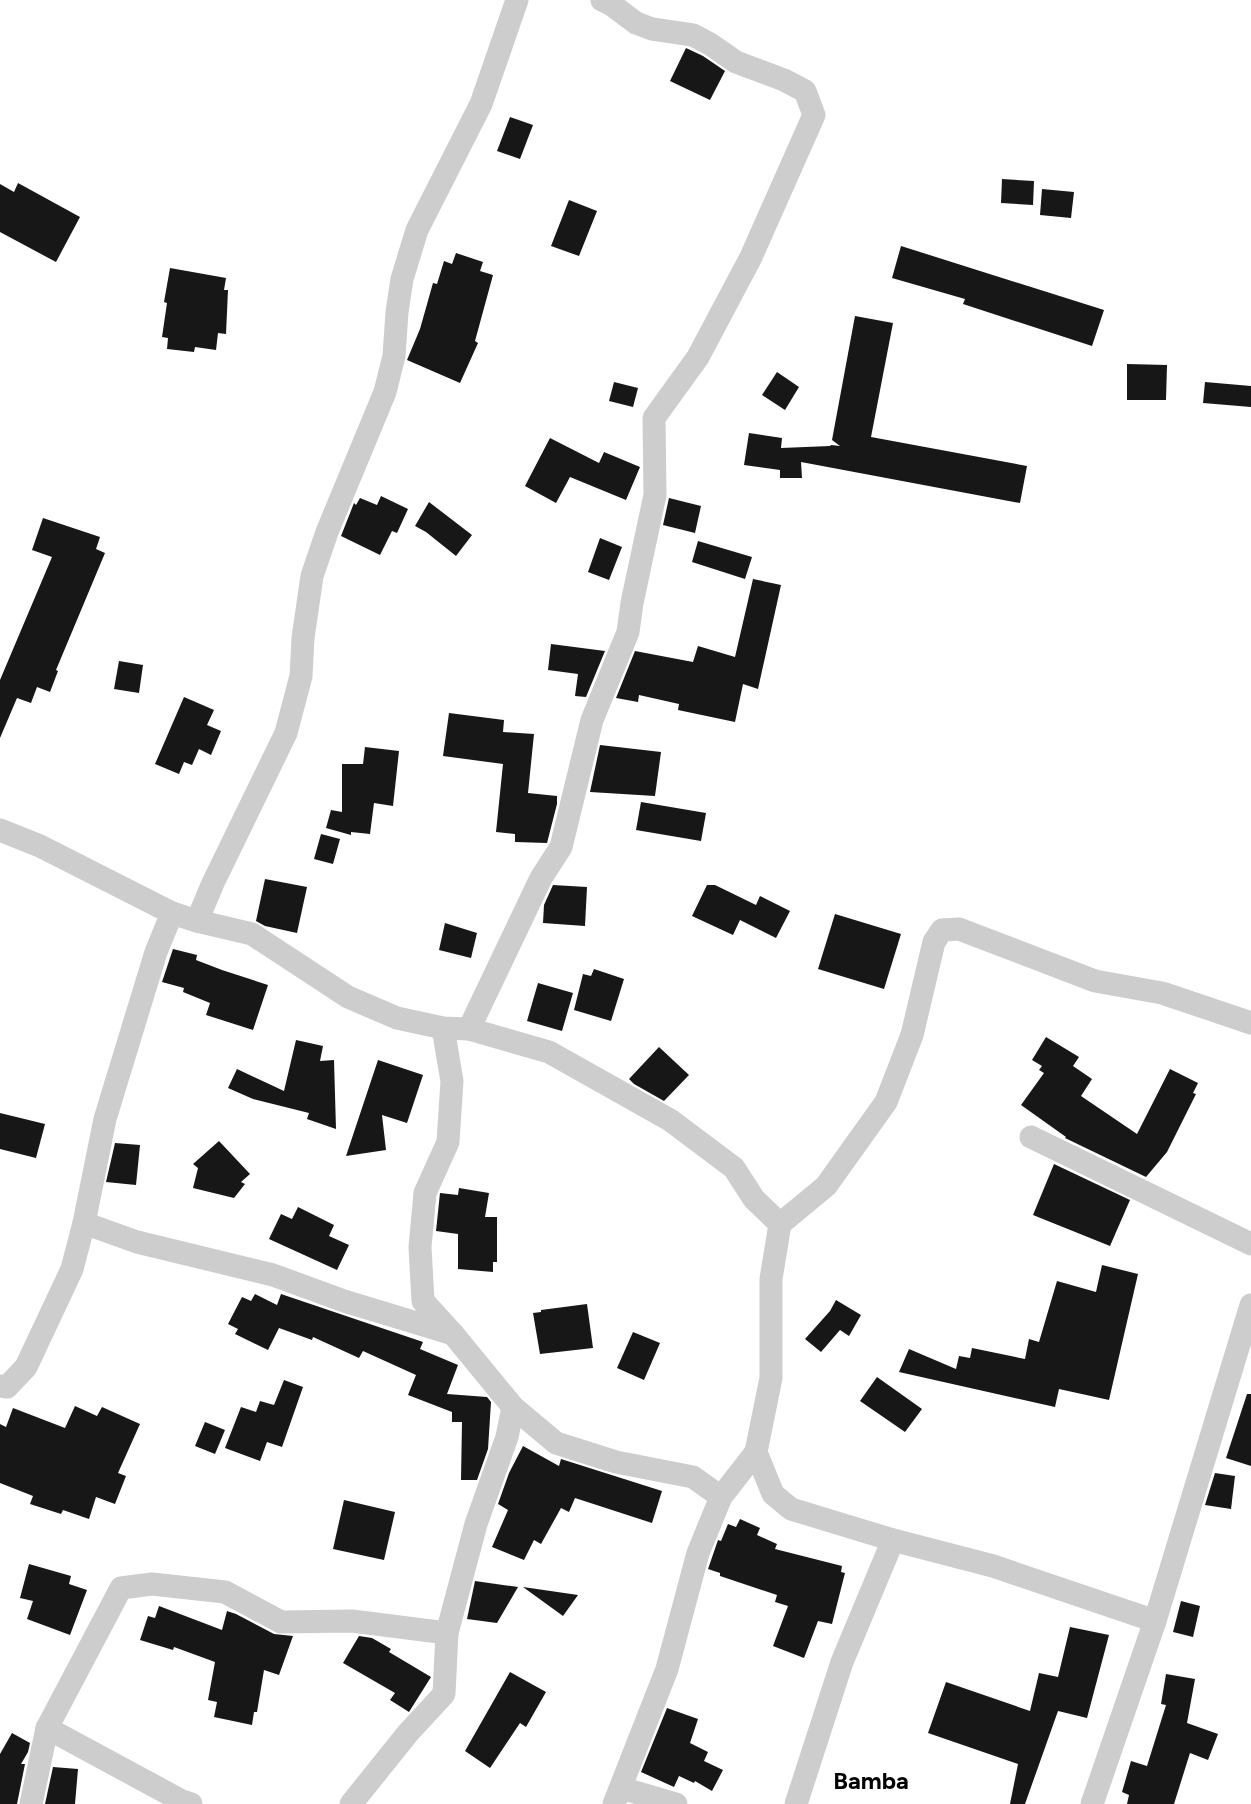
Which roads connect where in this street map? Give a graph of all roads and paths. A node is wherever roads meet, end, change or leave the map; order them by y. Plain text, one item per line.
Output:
1 (517, 0) edge
2 (602, 0) edge
3 (0, 830) edge
4 (172, 913) junction
5 (197, 921) junction
6 (1251, 1023) edge
7 (443, 1028) junction
8 (469, 1029) junction
9 (1031, 1137) dead end
10 (84, 1223) junction
11 (780, 1224) junction
12 (1251, 1244) edge
13 (1251, 1305) edge
14 (453, 1334) junction
15 (2, 1393) edge
16 (513, 1407) junction
17 (756, 1452) junction
18 (721, 1497) junction
19 (893, 1540) junction
20 (1155, 1621) junction
21 (447, 1633) junction
22 (47, 1728) junction
23 (617, 1796) edge
24 (31, 1804) edge
25 (191, 1804) edge
26 (351, 1804) edge
27 (677, 1804) edge
28 (796, 1804) edge
29 (1092, 1804) edge

1 - 5 street
2 - 8 street
3 - 4 street
4 - 5 street
4 - 10 street
5 - 7 street
6 - 11 street
7 - 8 street
7 - 14 street
8 - 11 street
9 - 12 street
10 - 14 street
10 - 15 street
11 - 17 street
13 - 20 street
14 - 16 street
16 - 18 street
16 - 21 street
17 - 18 street
17 - 19 street
18 - 23 street
19 - 20 street
19 - 28 street
20 - 29 street
21 - 22 street
21 - 26 street
22 - 24 street
22 - 25 street
23 - 27 street

